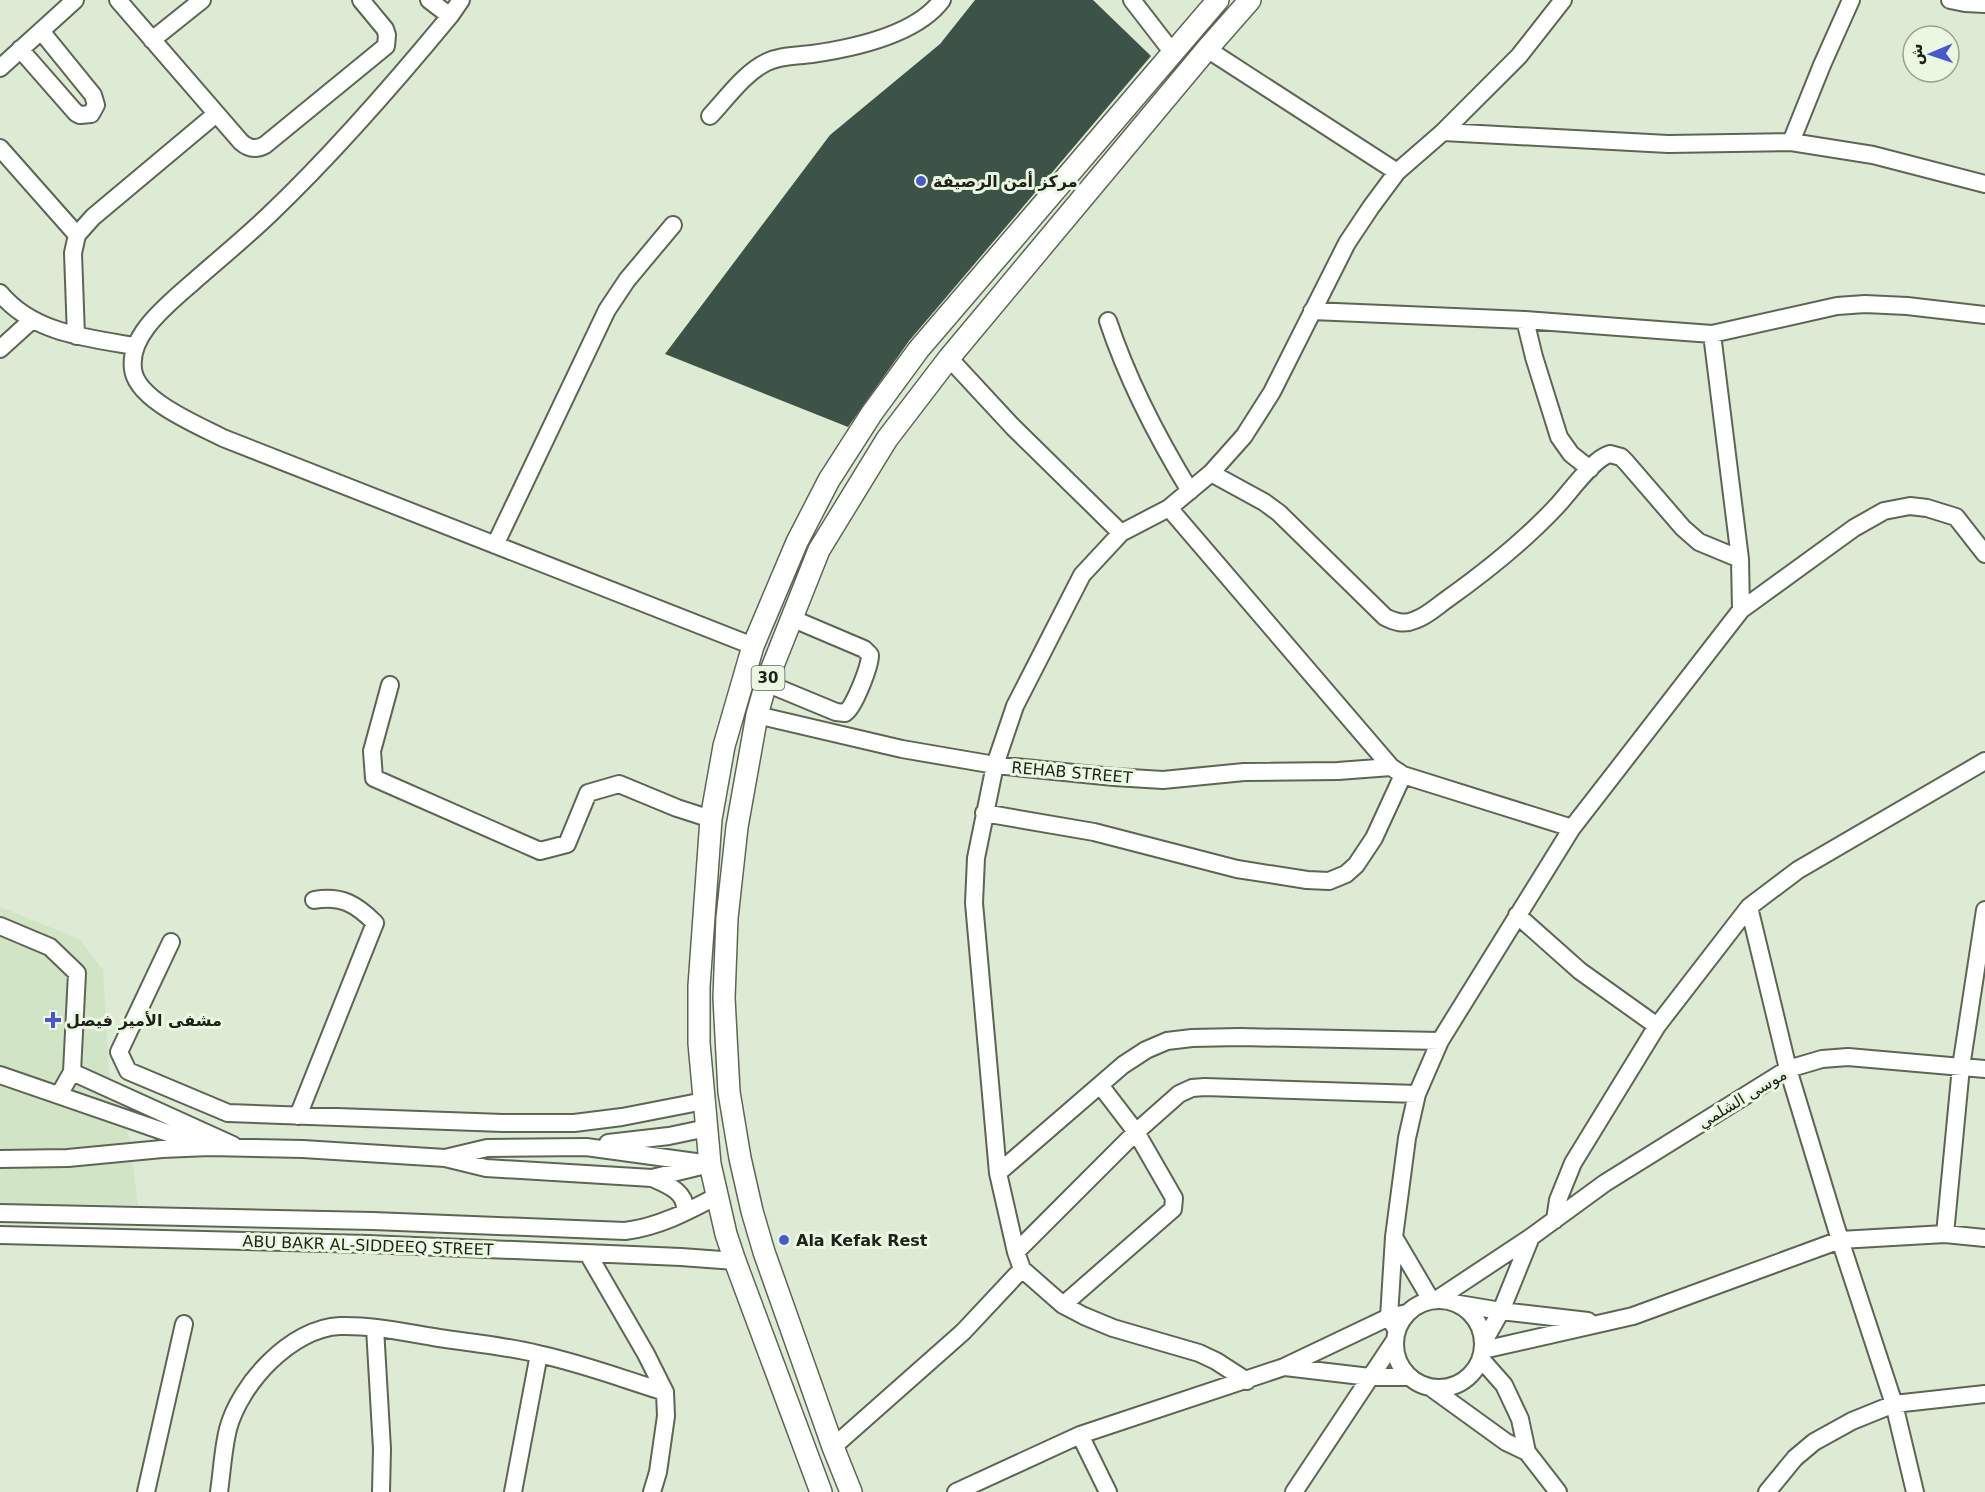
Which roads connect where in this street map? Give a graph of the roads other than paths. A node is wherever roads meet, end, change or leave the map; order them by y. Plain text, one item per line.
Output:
1 (75, 0) edge
2 (118, 0) edge
3 (202, 0) edge
4 (361, 0) edge
5 (429, 0) edge
6 (461, 0) edge
7 (942, 0) edge
8 (1132, 0) edge
9 (1218, 0) edge
10 (1250, 0) edge
11 (1563, 0) edge
12 (1851, 0) edge
13 (1950, 0) edge
14 (1985, 4) edge
15 (450, 16) junction
16 (40, 31) junction
17 (152, 40) junction
18 (1207, 49) junction
19 (20, 50) junction
20 (1173, 53) junction
21 (0, 68) edge
22 (216, 114) junction
23 (710, 116) dead end
24 (1443, 132) junction
25 (1791, 142) junction
26 (0, 148) edge
27 (1397, 172) junction
28 (1985, 184) edge
29 (673, 225) dead end
30 (77, 235) junction
31 (997, 258) junction
32 (1017, 275) junction
33 (0, 293) edge
34 (1312, 311) junction
35 (1985, 315) edge
36 (32, 320) junction
37 (1525, 320) junction
38 (1108, 321) dead end
39 (1712, 334) junction
40 (76, 336) junction
41 (135, 346) junction
42 (0, 349) edge
43 (949, 358) junction
44 (1590, 469) junction
45 (1211, 474) junction
46 (1190, 491) junction
47 (1169, 508) junction
48 (1121, 533) junction
49 (495, 545) junction
50 (1985, 554) edge
51 (1740, 559) junction
52 (1741, 610) junction
53 (791, 618) junction
54 (753, 645) junction
55 (766, 683) junction
56 (390, 684) dead end
57 (757, 715) junction
58 (1985, 761) edge
59 (995, 765) junction
60 (1397, 771) junction
61 (984, 813) junction
62 (711, 819) junction
63 (1572, 828) junction
64 (314, 900) dead end
65 (1749, 907) junction
66 (1985, 910) edge
67 (1517, 915) junction
68 (0, 926) edge
69 (171, 942) dead end
70 (1657, 1026) junction
71 (1440, 1041) junction
72 (1961, 1067) junction
73 (1788, 1069) junction
74 (1985, 1069) edge
75 (72, 1072) junction
76 (0, 1075) edge
77 (1100, 1085) junction
78 (1417, 1094) junction
79 (59, 1095) junction
80 (704, 1101) junction
81 (298, 1116) junction
82 (707, 1128) junction
83 (1136, 1132) junction
84 (239, 1147) junction
85 (209, 1148) junction
86 (586, 1148) junction
87 (0, 1158) edge
88 (445, 1158) junction
89 (740, 1158) junction
90 (710, 1164) junction
91 (998, 1173) junction
92 (652, 1178) junction
93 (717, 1196) junction
94 (685, 1212) junction
95 (0, 1213) edge
96 (1555, 1220) junction
97 (1945, 1234) junction
98 (0, 1235) edge
99 (1394, 1237) junction
100 (1531, 1237) junction
101 (1985, 1238) edge
102 (1840, 1240) junction
103 (1016, 1252) junction
104 (588, 1254) junction
105 (735, 1262) junction
106 (1022, 1269) junction
107 (1433, 1300) junction
108 (1458, 1304) junction
109 (1063, 1305) junction
110 (1501, 1311) junction
111 (1601, 1322) junction
112 (184, 1324) dead end
113 (375, 1328) junction
114 (1393, 1329) junction
115 (1482, 1351) junction
116 (539, 1354) junction
117 (1284, 1367) junction
118 (1371, 1377) junction
119 (1409, 1377) junction
120 (1247, 1381) junction
121 (1430, 1387) junction
122 (665, 1392) junction
123 (1985, 1394) edge
124 (1894, 1404) junction
125 (1080, 1436) junction
126 (833, 1447) junction
127 (1527, 1452) junction
128 (1556, 1491) edge
129 (146, 1492) edge
130 (219, 1492) edge
131 (381, 1492) edge
132 (513, 1492) edge
133 (652, 1492) edge
134 (821, 1492) edge
135 (851, 1492) edge
136 (956, 1492) edge
137 (1108, 1492) edge
138 (1294, 1492) edge
139 (1767, 1492) edge
140 (1915, 1492) edge

1 - 16 street
2 - 17 street
3 - 17 street
4 - 22 street
5 - 15 street
6 - 15 street
7 - 23 street
8 - 20 street
9 - 20 main road, 30
10 - 18 main road, 30
11 - 24 street
12 - 25 street
13 - 14 street
15 - 41 street
16 - 19 street
16 - 19 street
17 - 22 street
18 - 27 street
18 - 32 main road, 30
19 - 21 street
20 - 31 main road, 30
22 - 30 street
24 - 25 street
24 - 27 street
25 - 28 street
26 - 30 street
27 - 34 street
29 - 49 street
30 - 40 street
31 - 32 main road
31 - 54 main road, 30
32 - 43 main road, 30
33 - 36 street
34 - 37 street
34 - 45 street
35 - 39 street
36 - 40 street
36 - 42 street
37 - 39 street
37 - 44 street
38 - 46 street
39 - 51 street
40 - 41 street
41 - 49 street
43 - 48 street
43 - 53 main road, 30
44 - 45 street
44 - 51 street
45 - 46 street
46 - 47 street
47 - 48 street
47 - 60 street
48 - 59 street
49 - 54 street
50 - 52 street
51 - 52 street
52 - 63 street
53 - 55 main road, 30
53 - 55 street
54 - 62 main road, 30
55 - 57 main road, 30
56 - 62 street
57 - 59 street, REHAB STREET
57 - 89 main road, 30
58 - 65 street
59 - 60 street, REHAB STREET
59 - 61 street
60 - 61 street
60 - 63 street
61 - 91 street
62 - 80 main road, 30
63 - 67 street
64 - 81 street
65 - 70 street
65 - 73 street
66 - 72 street
67 - 70 street
67 - 71 street
68 - 75 street
69 - 81 street
70 - 96 street
71 - 77 street
71 - 78 street
72 - 73 street, موسى الشلمي
72 - 74 street, موسى الشلمي
72 - 97 street
73 - 96 street, موسى الشلمي
73 - 102 street
75 - 79 street
75 - 84 street
76 - 79 street
77 - 83 street
77 - 91 street
78 - 83 street
78 - 99 street
79 - 85 street
80 - 81 street
80 - 82 main road, 30
82 - 86 street
82 - 90 main road, 30
83 - 103 street
83 - 109 street
84 - 85 street
84 - 88 street
85 - 87 street
86 - 88 street
86 - 90 street
88 - 92 street
89 - 90 main road
89 - 126 main road, 30
90 - 92 street
90 - 93 main road, 30
91 - 103 street
92 - 94 street
93 - 94 street, ABU BAKR AL-SIDDEEQ STREET
93 - 105 main road, 30
94 - 95 street, ABU BAKR AL-SIDDEEQ STREET
96 - 100 street, موسى الشلمي
97 - 101 street
97 - 102 street
98 - 104 street, ABU BAKR AL-SIDDEEQ STREET
99 - 107 street
99 - 114 street
100 - 107 street, موسى الشلمي
100 - 110 street
102 - 111 street
102 - 124 street
103 - 106 street
104 - 105 street, ABU BAKR AL-SIDDEEQ STREET
104 - 122 street
105 - 134 main road, 30
106 - 109 street
106 - 126 street
107 - 108 street
107 - 114 street
108 - 110 street
108 - 115 street
109 - 120 street
110 - 111 street
110 - 115 street
111 - 115 street
112 - 129 street
113 - 116 street
113 - 130 street
113 - 131 street
114 - 117 street
114 - 118 street
114 - 119 street
115 - 121 street
115 - 127 street
116 - 122 street
116 - 132 street
117 - 118 street
117 - 120 street
118 - 119 street
118 - 138 street
119 - 121 street
120 - 125 street
121 - 127 street
122 - 133 street
123 - 124 street
124 - 139 street
124 - 140 street
125 - 136 street
125 - 137 street
126 - 135 main road, 30
127 - 128 street

